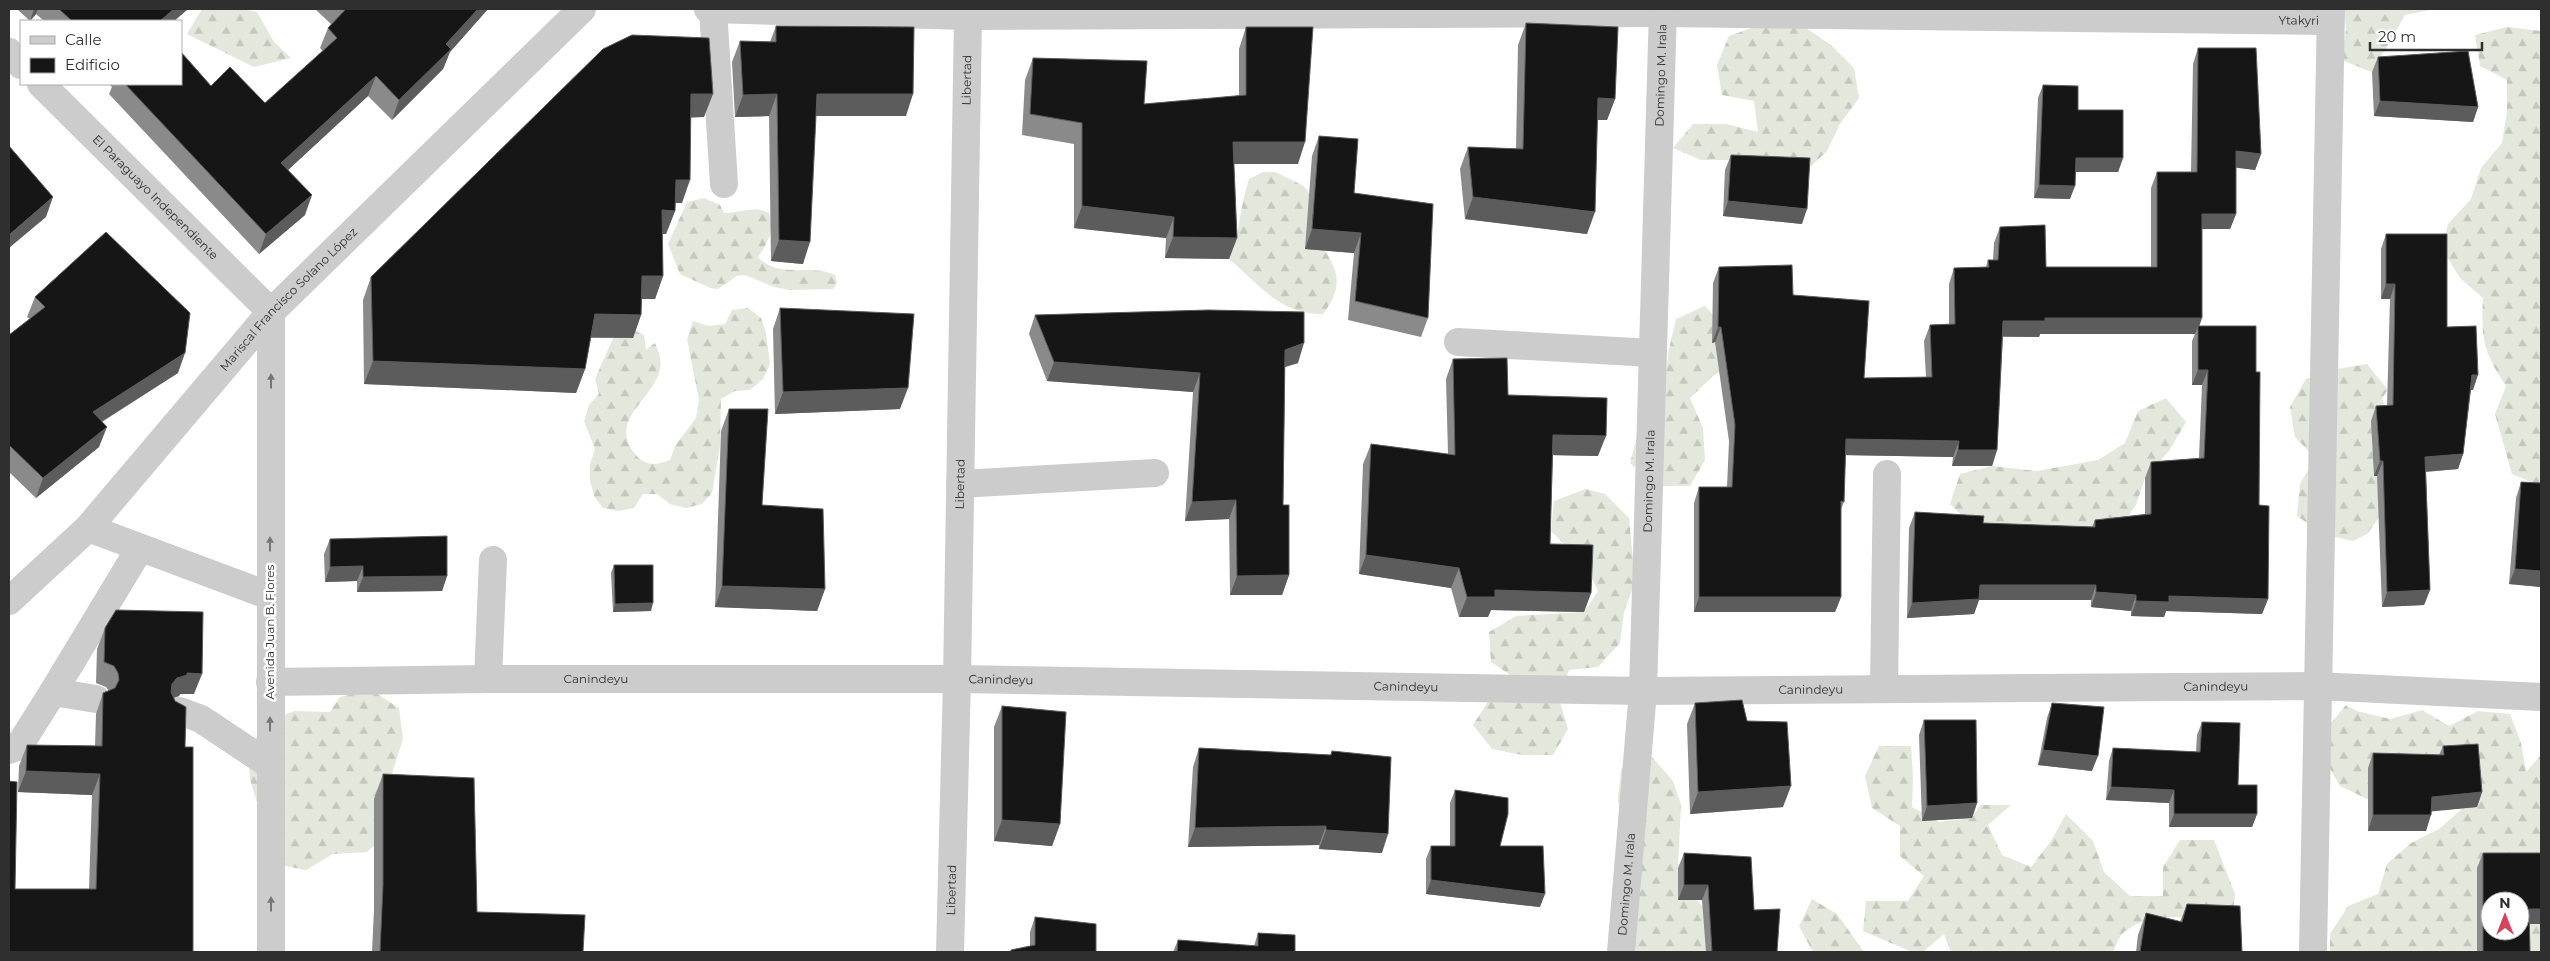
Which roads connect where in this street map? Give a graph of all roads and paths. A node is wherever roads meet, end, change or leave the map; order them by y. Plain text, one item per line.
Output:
1 (582, 9) edge
2 (708, 9) edge
3 (713, 9) edge
4 (1663, 11) edge
5 (2331, 15) edge
6 (968, 16) junction
7 (9, 52) edge
8 (20, 63) edge
9 (42, 85) edge
10 (724, 184) dead end
11 (271, 312) junction
12 (1458, 342) dead end
13 (1652, 353) junction
14 (1155, 472) dead end
15 (1887, 474) dead end
16 (960, 484) junction
17 (88, 528) junction
18 (140, 548) junction
19 (493, 560) dead end
20 (270, 596) junction
21 (9, 601) edge
22 (488, 679) junction
23 (957, 679) junction
24 (270, 682) junction
25 (2318, 686) junction
26 (1884, 689) junction
27 (1643, 691) junction
28 (54, 692) junction
29 (2541, 697) edge
30 (96, 699) dead end
31 (179, 711) edge
32 (9, 750) edge
33 (270, 765) junction
34 (271, 952) edge
35 (950, 952) edge
36 (1621, 952) edge
37 (2313, 952) edge

1 - 11 street, Mariscal Francisco Solano López
2 - 3 street, Ytakyri
3 - 6 street, Ytakyri
3 - 10 street
4 - 5 street, Ytakyri
4 - 6 street, Ytakyri
4 - 13 street, Domingo M. Irala
5 - 25 street
6 - 16 street, Libertad
7 - 8 street
9 - 11 street, El Paraguayo Independiente
11 - 17 street, Mariscal Francisco Solano López
20 -> 11 street, Avenida Juan B. Flores
12 - 13 street
13 - 27 street, Domingo M. Irala
14 - 16 street
15 - 26 street
16 - 23 street, Libertad
17 - 18 street
17 - 21 street, Mariscal Francisco Solano López
18 - 20 street
18 - 28 street
19 - 22 street
20 - 24 street, Avenida Juan B. Flores
22 - 23 street, Canindeyu
22 - 24 street, Canindeyu
23 - 27 street, Canindeyu
23 - 35 street, Libertad
33 -> 24 street, Avenida Juan B. Flores
25 - 26 street, Canindeyu
25 - 29 street, Canindeyu
25 - 37 street
26 - 27 street, Canindeyu
27 - 36 street, Domingo M. Irala
28 - 30 street
28 - 32 street
31 - 33 street
34 -> 33 street, Avenida Juan B. Flores

